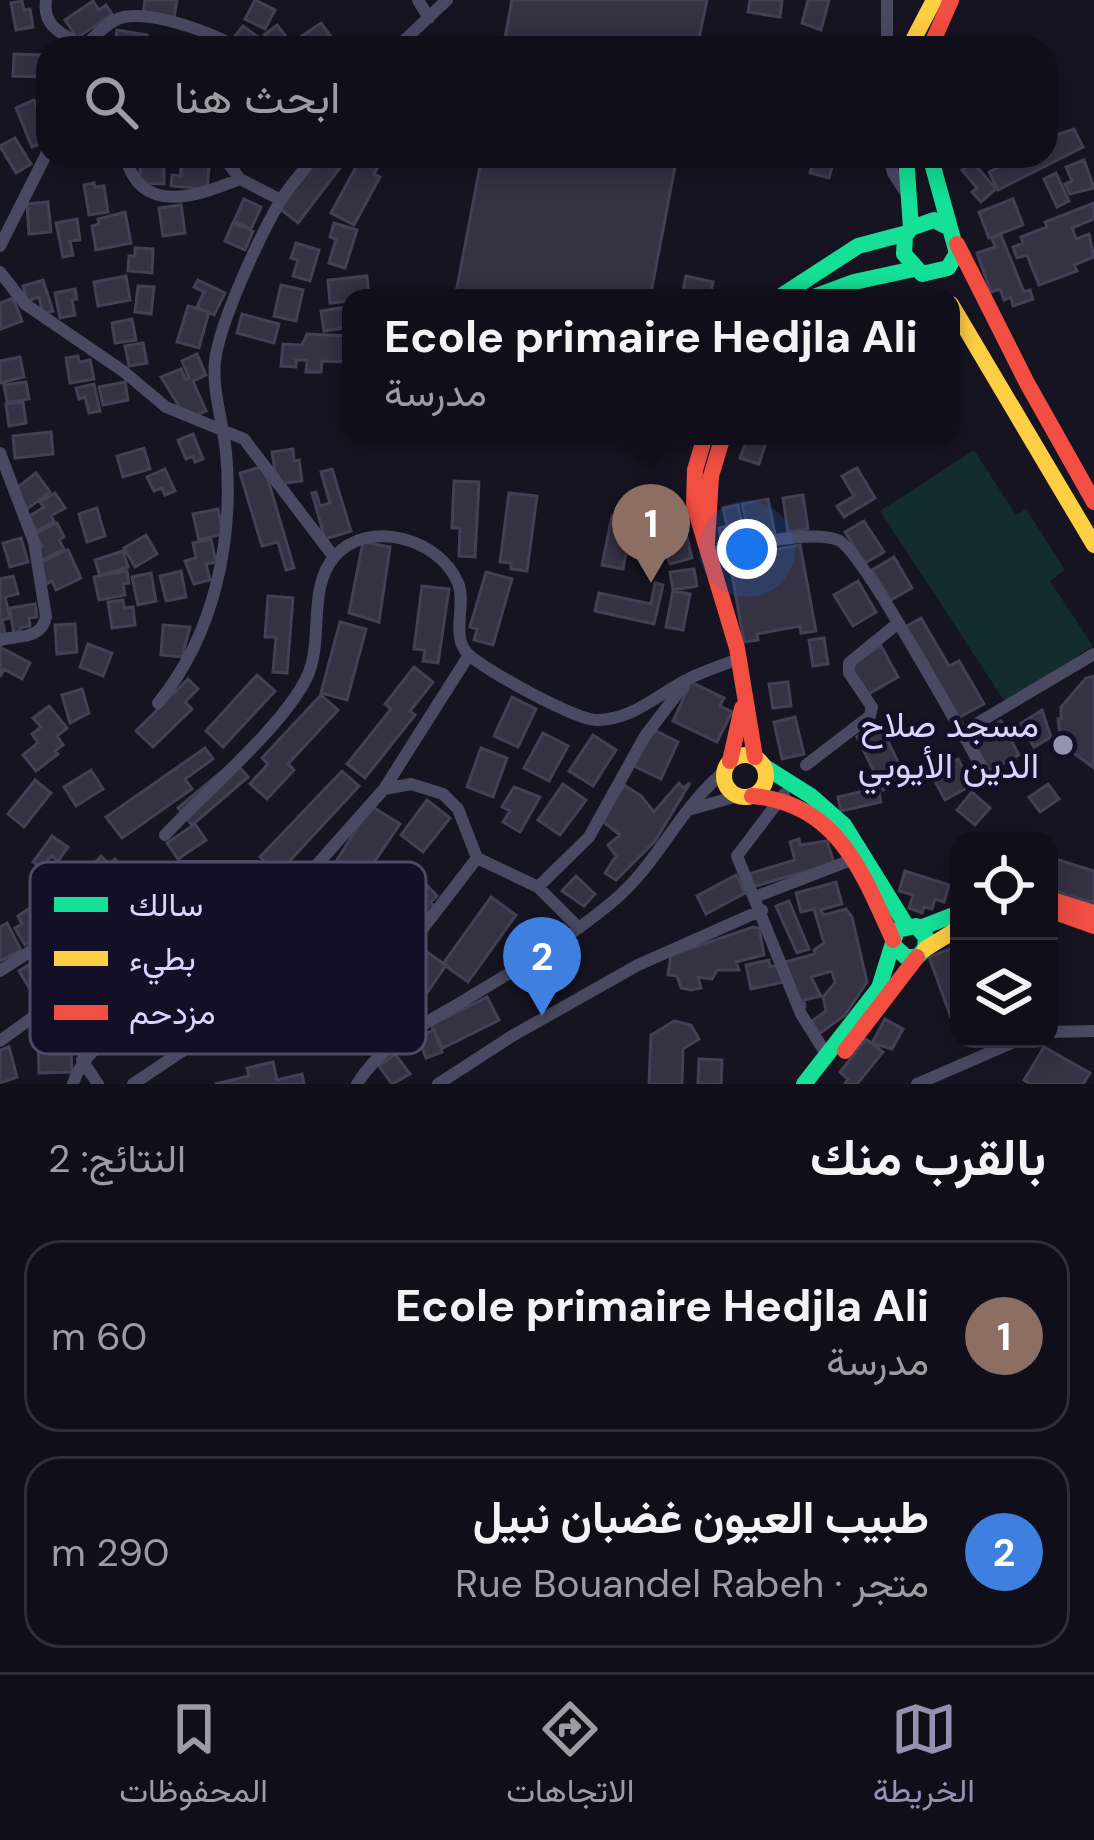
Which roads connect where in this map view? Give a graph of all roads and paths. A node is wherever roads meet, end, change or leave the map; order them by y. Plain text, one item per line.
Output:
1 (46, 0) edge
2 (418, 0) edge
3 (447, 0) edge
4 (887, 0) edge
5 (934, 0) edge
6 (951, 0) edge
7 (429, 18) junction
8 (68, 36) edge
9 (97, 36) edge
10 (213, 36) edge
11 (409, 36) edge
12 (887, 36) edge
13 (915, 36) edge
14 (935, 36) edge
15 (39, 168) edge
16 (130, 168) edge
17 (232, 168) edge
18 (306, 168) edge
19 (892, 168) edge
20 (907, 168) edge
21 (933, 168) edge
22 (240, 179) junction
23 (910, 199) junction
24 (281, 200) junction
25 (909, 231) junction
26 (953, 236) junction
27 (0, 246) edge
28 (0, 272) edge
29 (920, 272) junction
30 (790, 289) edge
31 (835, 289) edge
32 (937, 289) edge
33 (960, 320) edge
34 (224, 431) junction
35 (703, 445) edge
36 (720, 445) edge
37 (0, 453) edge
38 (1094, 502) edge
39 (1094, 545) edge
40 (708, 548) junction
41 (334, 556) junction
42 (897, 624) junction
43 (0, 640) edge
44 (1094, 654) edge
45 (469, 655) junction
46 (739, 659) junction
47 (688, 679) junction
48 (744, 701) junction
49 (158, 703) dead end
50 (961, 733) junction
51 (760, 762) junction
52 (806, 765) dead end
53 (727, 766) junction
54 (991, 783) dead end
55 (384, 789) junction
56 (787, 790) junction
57 (745, 796) junction
58 (687, 811) junction
59 (165, 835) dead end
60 (860, 857) junction
61 (477, 858) junction
62 (319, 862) edge
63 (538, 887) junction
64 (1058, 902) edge
65 (759, 904) junction
66 (1058, 913) edge
67 (1094, 913) edge
68 (950, 916) edge
69 (426, 925) edge
70 (1094, 926) edge
71 (913, 927) junction
72 (579, 928) junction
73 (950, 934) edge
74 (893, 943) junction
75 (30, 952) edge
76 (921, 953) junction
77 (0, 971) edge
78 (30, 1019) edge
79 (426, 1022) edge
80 (1094, 1030) edge
81 (1058, 1032) edge
82 (0, 1041) edge
83 (1000, 1048) edge
84 (89, 1054) edge
85 (178, 1054) edge
86 (384, 1054) edge
87 (828, 1058) junction
88 (82, 1060) junction
89 (73, 1084) edge
90 (98, 1084) edge
91 (133, 1084) edge
92 (357, 1084) edge
93 (438, 1084) edge
94 (804, 1084) edge
95 (818, 1084) edge
96 (917, 1084) edge

1 - 8 street
2 - 7 street
3 - 7 street
4 - 12 street
5 - 13 main road
6 - 14 main road
7 - 11 street
9 - 10 street
15 - 27 street
16 - 22 street
17 - 22 street
18 - 24 street
19 - 23 street
20 - 23 main road
21 - 26 main road
22 - 24 street
23 - 25 main road
24 - 34 street
25 - 26 main road
25 - 29 main road
25 - 30 main road
26 - 29 main road
26 - 38 main road
28 - 34 street
29 - 31 main road
29 - 32 main road
33 - 39 main road
34 - 41 street
34 - 49 street
35 - 40 main road
36 - 40 main road
37 - 43 street
40 - 42 street
40 - 46 main road
41 - 45 street
41 - 59 street
42 - 50 street
42 - 52 street
44 - 50 street
45 - 47 street
45 - 55 street
46 - 47 street
46 - 48 main road
47 - 63 street
48 - 51 main road
48 - 53 main road
50 - 54 street
51 - 53 main road
51 - 56 main road
51 - 57 main road
53 - 57 main road
53 - 58 street
55 - 61 street
55 - 62 street
56 - 57 main road
56 - 60 main road
56 - 65 street
57 - 58 street
58 - 72 street
60 - 65 street
60 - 71 main road
60 - 74 main road
61 - 63 street
61 - 69 street
63 - 72 street
64 - 67 main road
65 - 87 street
65 - 93 street
66 - 70 main road
68 - 71 main road
71 - 74 main road
71 - 76 main road
72 - 79 street
73 - 76 main road
74 - 76 main road
74 - 87 main road
75 - 77 street
76 - 95 main road
78 - 82 street
80 - 81 street
83 - 96 street
84 - 88 street
85 - 91 street
86 - 92 street
87 - 94 main road
88 - 89 street
88 - 90 street

